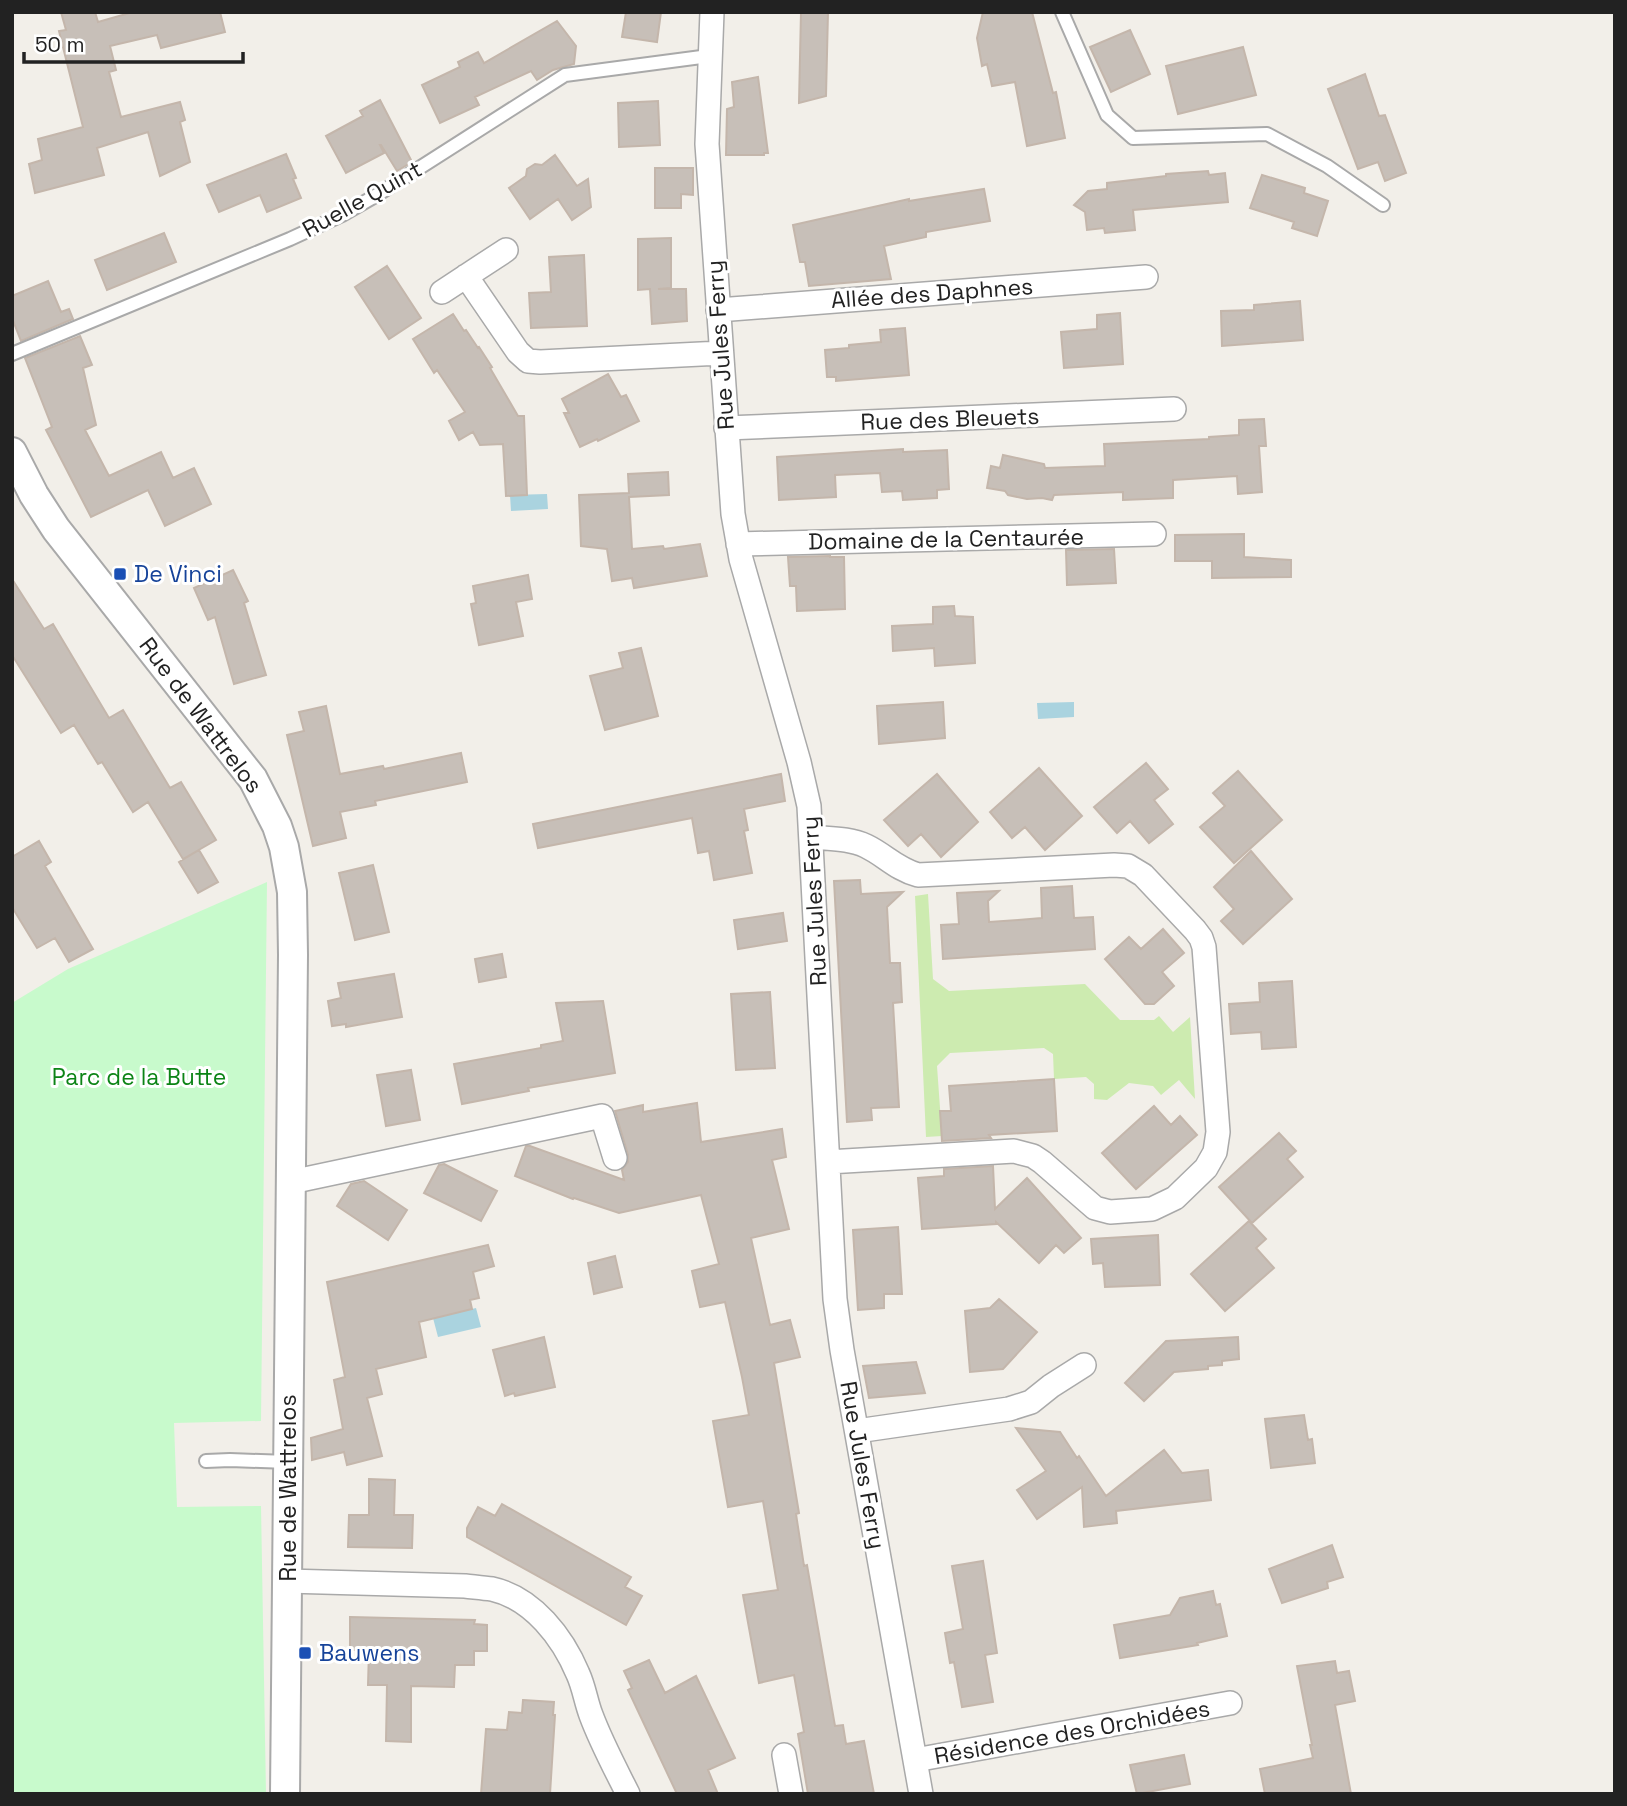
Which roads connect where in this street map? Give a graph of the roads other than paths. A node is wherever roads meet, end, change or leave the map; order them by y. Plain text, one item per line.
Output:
1 (712, 12) edge
2 (1062, 12) edge
3 (709, 57) junction
4 (1383, 205) dead end
5 (506, 250) dead end
6 (467, 276) junction
7 (1146, 277) dead end
8 (442, 292) dead end
9 (718, 310) junction
10 (721, 353) junction
11 (12, 354) edge
12 (1174, 409) dead end
13 (726, 428) junction
14 (12, 452) edge
15 (1154, 534) dead end
16 (738, 544) junction
17 (811, 837) junction
18 (615, 1158) dead end
19 (828, 1162) junction
20 (291, 1182) junction
21 (1084, 1365) dead end
22 (857, 1431) junction
23 (206, 1461) dead end
24 (288, 1462) junction
25 (287, 1581) junction
26 (1230, 1703) dead end
27 (784, 1755) dead end
28 (915, 1760) junction
29 (285, 1794) edge
30 (628, 1794) edge
31 (791, 1794) edge
32 (920, 1794) edge

1 - 3 street, Rue Jules Ferry
2 - 4 lane
3 - 9 street, Rue Jules Ferry
3 - 11 lane, Ruelle Quint
5 - 6 street
6 - 8 street
6 - 10 street
7 - 9 street, Allée des Daphnes
9 - 10 street, Rue Jules Ferry
10 - 13 street, Rue Jules Ferry
12 - 13 street, Rue des Bleuets
13 - 16 street, Rue Jules Ferry
14 - 20 street, Rue de Wattrelos
15 - 16 street, Domaine de la Centaurée
16 - 17 street, Rue Jules Ferry
17 - 19 street, Rue Jules Ferry
17 - 19 street
18 - 20 street
19 - 22 street, Rue Jules Ferry
20 - 24 street, Rue de Wattrelos
21 - 22 street
22 - 28 street, Rue Jules Ferry
23 - 24 lane
24 - 25 street, Rue de Wattrelos
25 - 29 street, Rue de Wattrelos
25 - 30 street
26 - 28 street, Résidence des Orchidées
27 - 31 street
28 - 32 street, Rue Jules Ferry

